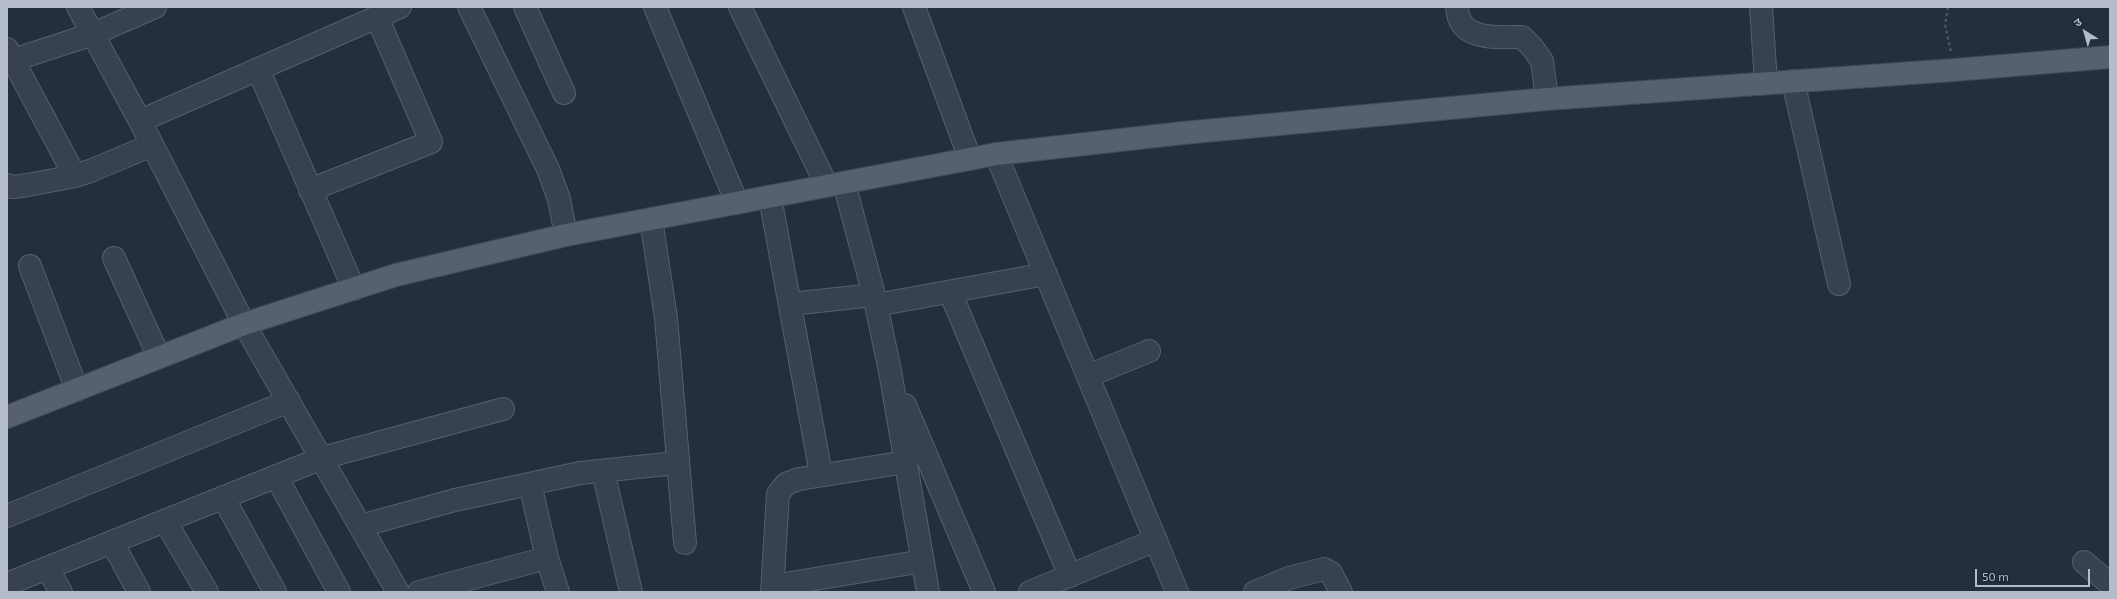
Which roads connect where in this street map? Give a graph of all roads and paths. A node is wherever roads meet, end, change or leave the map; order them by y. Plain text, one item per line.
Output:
1 (78, 7) edge
2 (155, 7) edge
3 (400, 7) edge
4 (469, 7) edge
5 (525, 7) edge
6 (655, 7) edge
7 (740, 7) edge
8 (914, 7) edge
9 (1457, 7) edge
10 (1761, 7) edge
11 (1948, 7) edge
12 (377, 17) junction
13 (93, 34) junction
14 (9, 57) edge
15 (2110, 57) edge
16 (258, 69) junction
17 (1954, 70) junction
18 (1793, 81) junction
19 (1766, 83) junction
20 (564, 93) dead end
21 (1547, 99) junction
22 (140, 120) junction
23 (152, 145) junction
24 (996, 154) junction
25 (970, 159) junction
26 (75, 176) junction
27 (836, 184) junction
28 (7, 185) edge
29 (310, 190) junction
30 (770, 197) junction
31 (737, 202) junction
32 (651, 219) junction
33 (566, 234) junction
34 (114, 258) dead end
35 (30, 266) dead end
36 (1046, 274) junction
37 (1839, 284) dead end
38 (354, 289) junction
39 (950, 292) junction
40 (875, 300) junction
41 (790, 304) junction
42 (244, 324) junction
43 (1149, 351) dead end
44 (159, 357) junction
45 (890, 371) junction
46 (1088, 376) junction
47 (77, 390) junction
48 (289, 401) junction
49 (503, 409) dead end
50 (7, 417) edge
51 (322, 458) junction
52 (906, 462) junction
53 (677, 463) junction
54 (603, 471) junction
55 (821, 474) junction
56 (276, 476) junction
57 (530, 484) junction
58 (224, 497) junction
59 (7, 516) edge
60 (165, 521) junction
61 (360, 526) junction
62 (1156, 540) junction
63 (112, 542) junction
64 (685, 543) dead end
65 (547, 558) junction
66 (923, 561) junction
67 (2084, 562) dead end
68 (48, 568) junction
69 (1070, 576) junction
70 (7, 584) edge
71 (482, 584) edge
72 (2110, 584) edge
73 (773, 589) edge
74 (60, 592) edge
75 (139, 592) edge
76 (207, 592) edge
77 (275, 592) edge
78 (339, 592) edge
79 (398, 592) edge
80 (419, 592) edge
81 (558, 592) edge
82 (631, 592) edge
83 (928, 592) edge
84 (984, 592) edge
85 (1030, 592) edge
86 (1177, 592) edge
87 (1255, 592) edge
88 (1341, 592) edge

1 - 13 street
2 - 13 street
3 - 12 street
4 - 33 street
5 - 20 street
6 - 31 street
7 - 27 street
8 - 25 street
9 - 21 street
10 - 19 street
11 - 17 path
12 - 16 street
12 - 29 street
13 - 14 street
13 - 22 street
14 - 26 street
15 - 17 main road
16 - 22 street
16 - 29 street
17 - 18 main road
18 - 19 main road
18 - 37 street
19 - 21 main road
21 - 24 main road
22 - 23 street
23 - 26 street
23 - 42 street
24 - 25 main road
24 - 36 street
25 - 27 main road
26 - 28 street
27 - 30 main road
27 - 40 street
29 - 38 street
30 - 31 main road
30 - 41 street
31 - 32 main road
32 - 33 main road
32 - 53 street
33 - 38 main road
34 - 44 street
35 - 47 street
36 - 39 street
36 - 46 street
38 - 42 main road
39 - 40 street
39 - 69 street
40 - 41 street
40 - 45 street
41 - 55 street
42 - 44 main road
42 - 48 street
43 - 46 street
44 - 47 main road
45 - 52 street
45 - 84 street
46 - 62 street
47 - 50 main road
48 - 51 street
48 - 59 street
49 - 51 street
51 - 56 street
51 - 61 street
52 - 55 street
52 - 66 street
53 - 54 street
53 - 64 street
54 - 57 street
54 - 82 street
55 - 73 street
56 - 58 street
56 - 78 street
57 - 61 street
57 - 65 street
58 - 60 street
58 - 77 street
60 - 63 street
60 - 76 street
61 - 79 street
62 - 69 street
62 - 86 street
63 - 68 street
63 - 75 street
65 - 71 street
65 - 81 street
66 - 73 street
66 - 83 street
67 - 72 street
68 - 70 street
68 - 74 street
69 - 85 street
71 - 80 street
87 - 88 street

